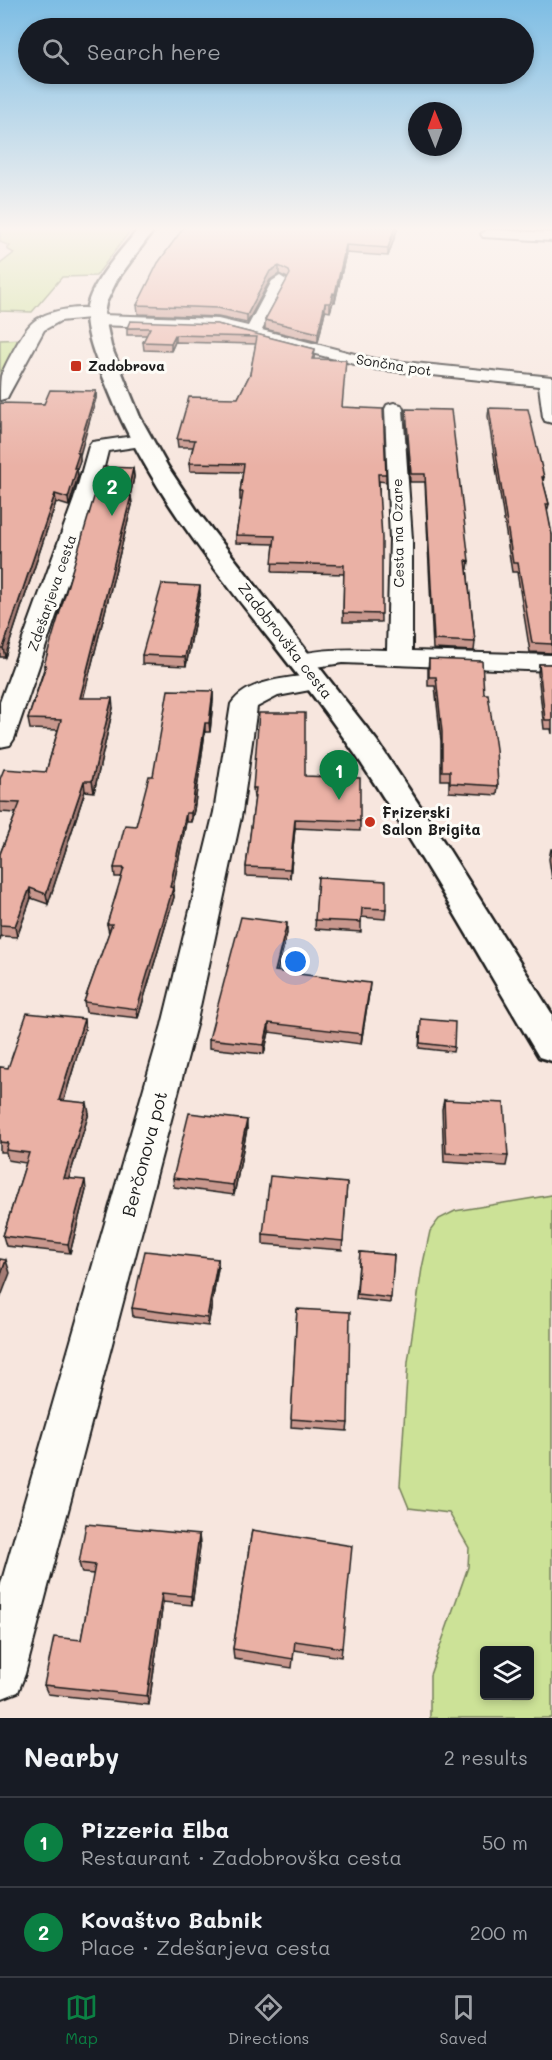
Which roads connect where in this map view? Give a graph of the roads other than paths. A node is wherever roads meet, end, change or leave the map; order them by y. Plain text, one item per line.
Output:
1 (98, 307) edge
2 (266, 307) edge
3 (96, 316) junction
4 (253, 332) junction
5 (550, 382) edge
6 (0, 394) edge
7 (394, 409) dead end
8 (552, 417) edge
9 (141, 441) junction
10 (399, 657) junction
11 (552, 663) edge
12 (309, 672) junction
13 (0, 739) edge
14 (552, 1046) edge
15 (0, 1674) edge

1 - 3 main road
2 - 4 street
3 - 4 street, Sončna pot
3 - 6 street, Sončna pot
3 - 9 main road, Zadobrovška cesta
4 - 5 street, Sončna pot
5 - 8 street
7 - 10 street, Cesta na Ozare
9 - 12 main road, Zadobrovška cesta
9 - 13 street, Zdešarjeva cesta
10 - 11 street
10 - 12 street
12 - 14 main road, Zadobrovška cesta
12 - 15 street, Berčonova pot

